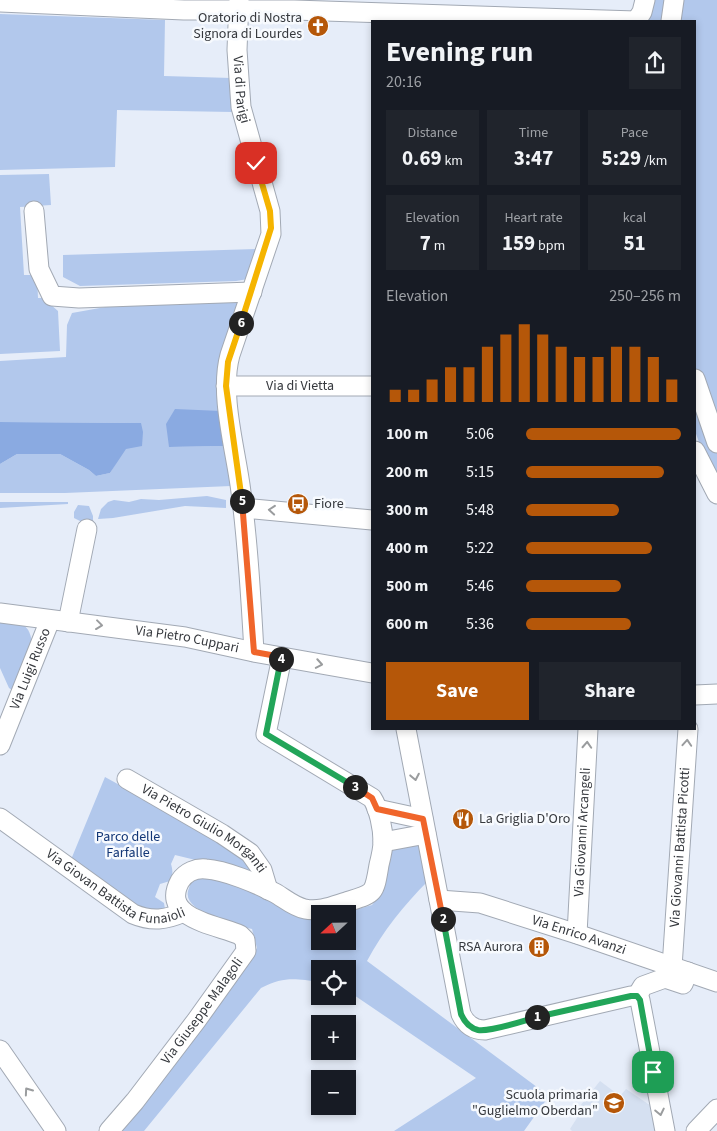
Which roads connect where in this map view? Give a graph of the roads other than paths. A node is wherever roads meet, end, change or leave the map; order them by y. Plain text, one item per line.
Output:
1 (635, 0) edge
2 (645, 0) edge
3 (674, 0) edge
4 (0, 2) edge
5 (239, 5) edge
6 (419, 7) edge
7 (474, 18) edge
8 (582, 20) edge
9 (636, 20) edge
10 (637, 20) edge
11 (671, 20) edge
12 (34, 211) dead end
13 (252, 292) junction
14 (696, 382) edge
15 (226, 386) junction
16 (371, 386) edge
17 (717, 443) edge
18 (696, 453) edge
19 (717, 494) edge
20 (243, 508) junction
21 (371, 520) edge
22 (87, 528) dead end
23 (0, 613) edge
24 (59, 621) junction
25 (254, 652) junction
26 (282, 657) junction
27 (371, 673) edge
28 (696, 694) edge
29 (717, 694) edge
30 (406, 730) edge
31 (588, 730) edge
32 (688, 730) edge
33 (0, 745) edge
34 (127, 779) dead end
35 (377, 809) junction
36 (2, 824) edge
37 (424, 827) junction
38 (383, 842) junction
39 (268, 890) junction
40 (439, 900) junction
41 (184, 912) junction
42 (577, 934) junction
43 (680, 969) junction
44 (717, 982) edge
45 (637, 996) junction
46 (0, 1050) edge
47 (717, 1109) edge
48 (56, 1131) edge
49 (109, 1131) edge
50 (665, 1131) edge
51 (696, 1131) edge

1 - 9 street
2 - 10 street
3 - 11 street
4 - 5 street
5 - 6 street
5 - 13 street, Via di Parigi
6 - 7 street
7 - 8 street
12 - 13 street
13 - 15 street, Via di Parigi
14 - 17 street
15 - 16 street, Via di Vietta
15 - 20 street, Via di Parigi
18 - 19 street
21 -> 20 street
20 - 25 street, Via di Parigi
22 - 24 street, Via Luigi Russo
23 - 24 street, Via Pietro Cuppari
24 -> 25 street, Via Pietro Cuppari
24 - 33 street, Via Luigi Russo
25 - 26 street, Via Pietro Cuppari
26 -> 27 street, Via Pietro Cuppari
26 - 35 street
28 - 29 street
30 -> 37 street
42 -> 31 street, Via Giovanni Arcangeli
43 -> 32 street, Via Giovanni Battista Picotti
34 - 39 street, Via Pietro Giulio Morganti
35 - 37 street
35 - 38 street, Via Giovan Battista Funaioli
36 - 41 street, Via Giovan Battista Funaioli
37 - 38 street
37 - 40 street
38 - 39 street, Via Giovan Battista Funaioli
39 - 41 street, Via Giovan Battista Funaioli
40 - 42 street, Via Enrico Avanzi
40 - 45 street
41 - 49 street, Via Giuseppe Malagoli
42 - 43 street, Via Enrico Avanzi
43 - 44 street, Via Enrico Avanzi
43 - 45 street
45 -> 50 street
48 -> 46 street
47 - 51 street

